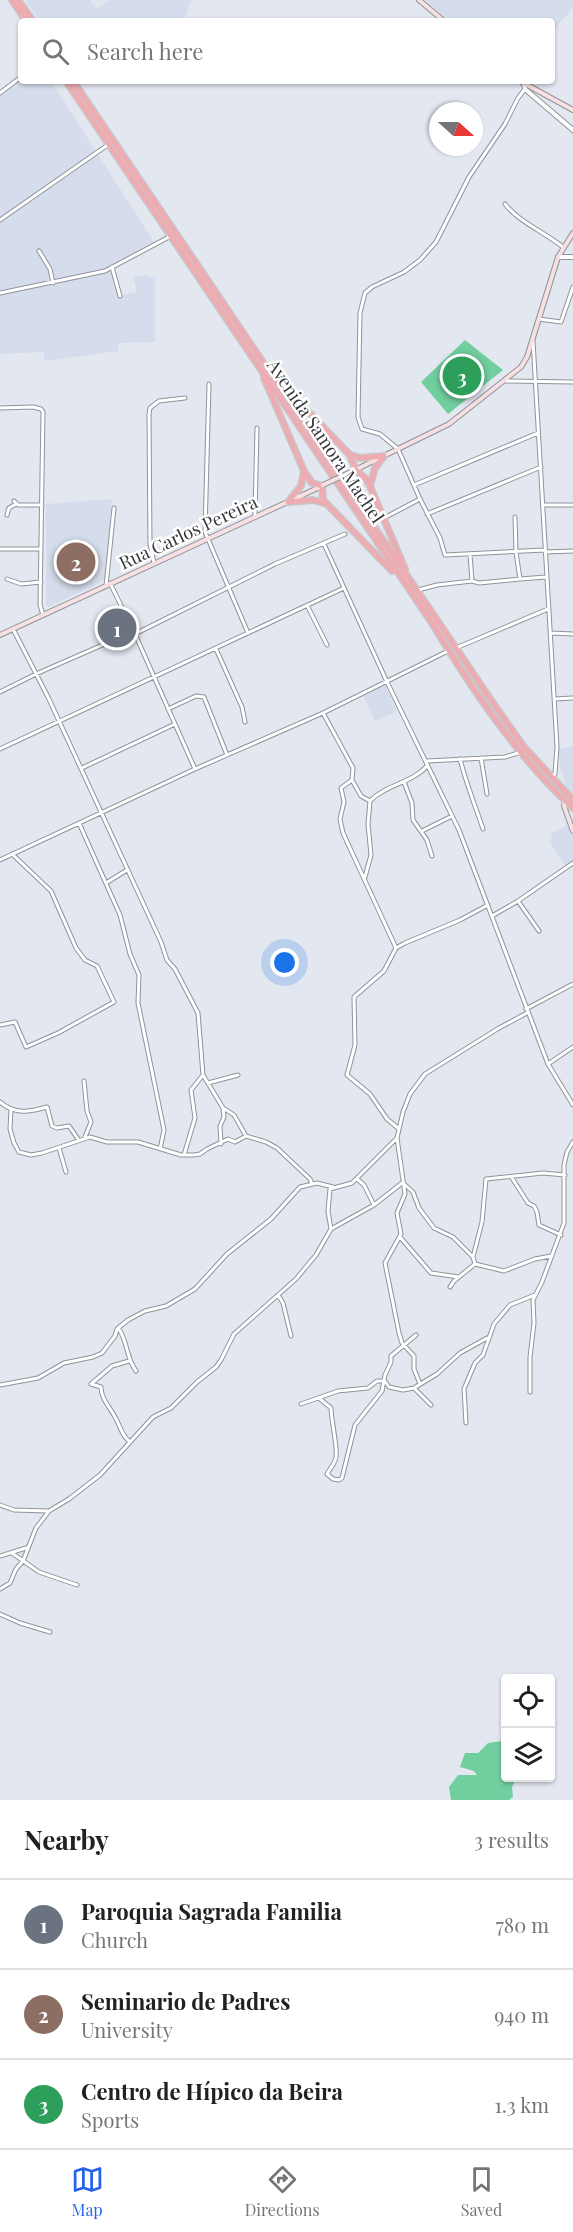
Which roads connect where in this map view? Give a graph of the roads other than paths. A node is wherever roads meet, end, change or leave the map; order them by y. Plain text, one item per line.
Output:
1 (12, 0) edge
2 (18, 0) edge
3 (419, 0) edge
4 (24, 18) edge
5 (31, 18) edge
6 (440, 18) edge
7 (18, 79) edge
8 (68, 84) edge
9 (76, 84) edge
10 (523, 84) edge
11 (0, 93) edge
12 (549, 98) junction
13 (544, 106) junction
14 (573, 110) edge
15 (573, 130) edge
16 (109, 144) junction
17 (505, 204) dead end
18 (0, 220) edge
19 (573, 233) edge
20 (171, 236) junction
21 (564, 248) junction
22 (39, 251) dead end
23 (558, 257) junction
24 (573, 257) edge
25 (112, 267) junction
26 (53, 283) junction
27 (573, 287) edge
28 (0, 293) edge
29 (120, 296) dead end
30 (538, 319) junction
31 (533, 337) junction
32 (263, 373) junction
33 (272, 374) junction
34 (505, 381) junction
35 (536, 381) junction
36 (573, 382) edge
37 (209, 384) dead end
38 (185, 398) dead end
39 (0, 408) edge
40 (256, 428) dead end
41 (538, 433) junction
42 (398, 449) junction
43 (349, 454) junction
44 (384, 456) junction
45 (541, 467) junction
46 (354, 470) junction
47 (304, 471) junction
48 (414, 485) junction
49 (322, 486) junction
50 (370, 486) junction
51 (420, 499) junction
52 (288, 502) junction
53 (326, 504) junction
54 (42, 505) junction
55 (543, 505) junction
56 (573, 506) edge
57 (114, 508) dead end
58 (427, 514) junction
59 (7, 515) dead end
60 (255, 515) junction
61 (515, 517) dead end
62 (384, 519) junction
63 (345, 534) dead end
64 (207, 539) junction
65 (324, 544) junction
66 (0, 549) edge
67 (41, 549) junction
68 (545, 551) junction
69 (573, 551) edge
70 (516, 552) junction
71 (470, 554) junction
72 (154, 563) junction
73 (546, 577) junction
74 (400, 578) junction
75 (6, 579) dead end
76 (520, 579) junction
77 (472, 581) junction
78 (41, 582) junction
79 (411, 582) junction
80 (108, 585) junction
81 (228, 588) junction
82 (344, 588) junction
83 (417, 591) junction
84 (307, 605) junction
85 (548, 609) junction
86 (43, 615) junction
87 (13, 629) junction
88 (248, 633) junction
89 (550, 633) junction
90 (0, 634) edge
91 (135, 634) junction
92 (573, 634) edge
93 (327, 645) dead end
94 (216, 649) junction
95 (456, 649) junction
96 (448, 651) junction
97 (36, 674) junction
98 (154, 677) junction
99 (387, 682) junction
100 (0, 692) edge
101 (573, 698) edge
102 (554, 699) junction
103 (168, 709) junction
104 (323, 712) junction
105 (59, 721) junction
106 (245, 722) dead end
107 (175, 724) junction
108 (0, 749) edge
109 (520, 752) junction
110 (227, 754) junction
111 (481, 758) junction
112 (460, 759) junction
113 (427, 763) junction
114 (81, 768) junction
115 (195, 769) junction
116 (551, 778) junction
117 (352, 780) junction
118 (404, 782) junction
119 (487, 794) dead end
120 (573, 800) edge
121 (369, 801) junction
122 (565, 801) junction
123 (573, 808) edge
124 (101, 812) junction
125 (452, 816) junction
126 (79, 823) junction
127 (483, 829) dead end
128 (421, 831) junction
129 (573, 831) edge
130 (12, 854) junction
131 (432, 856) dead end
132 (0, 860) edge
133 (573, 863) edge
134 (127, 870) junction
135 (364, 879) junction
136 (105, 883) junction
137 (518, 901) junction
138 (488, 905) junction
139 (492, 916) junction
140 (539, 931) dead end
141 (396, 948) junction
142 (573, 984) edge
143 (527, 1011) junction
144 (0, 1025) edge
145 (573, 1047) edge
146 (548, 1064) junction
147 (203, 1074) junction
148 (238, 1075) dead end
149 (84, 1081) dead end
150 (208, 1083) junction
151 (0, 1102) edge
152 (573, 1105) edge
153 (223, 1108) junction
154 (11, 1110) junction
155 (399, 1129) junction
156 (246, 1136) junction
157 (85, 1137) junction
158 (398, 1138) junction
159 (79, 1139) junction
160 (573, 1142) edge
161 (220, 1144) junction
162 (59, 1148) junction
163 (160, 1149) junction
164 (184, 1155) junction
165 (66, 1173) dead end
166 (565, 1175) junction
167 (512, 1178) junction
168 (357, 1179) junction
169 (402, 1183) junction
170 (312, 1184) junction
171 (333, 1187) junction
172 (374, 1205) junction
173 (331, 1229) junction
174 (561, 1235) junction
175 (400, 1237) junction
176 (551, 1256) junction
177 (473, 1257) junction
178 (475, 1264) junction
179 (459, 1277) junction
180 (450, 1287) dead end
181 (278, 1295) junction
182 (535, 1295) junction
183 (118, 1328) junction
184 (416, 1335) dead end
185 (291, 1336) dead end
186 (488, 1338) junction
187 (404, 1346) junction
188 (129, 1361) junction
189 (136, 1371) dead end
190 (383, 1381) junction
191 (420, 1384) junction
192 (0, 1385) edge
193 (414, 1388) junction
194 (530, 1392) dead end
195 (320, 1399) junction
196 (301, 1404) dead end
197 (430, 1405) dead end
198 (466, 1423) dead end
199 (130, 1442) junction
200 (0, 1505) edge
201 (48, 1511) junction
202 (28, 1547) junction
203 (12, 1553) junction
204 (0, 1556) edge
205 (23, 1561) junction
206 (77, 1585) dead end
207 (0, 1589) edge
208 (0, 1614) edge
209 (50, 1632) dead end

1 - 4 highway
2 - 5 highway
3 - 6 main road
7 - 11 street
8 - 16 highway, Avenida Samora Machel
9 - 33 highway, Avenida Samora Machel
10 - 12 main road
10 - 13 street
10 - 42 street
12 - 13 street
12 - 14 main road
13 - 15 street
16 - 18 street
16 - 20 highway, Avenida Samora Machel
17 - 21 street
19 - 21 main road, Rua Carlos Pereira
20 - 25 street
20 - 32 highway, Avenida Samora Machel
21 - 23 main road, Rua Carlos Pereira
22 - 26 street
23 - 24 street
23 - 30 main road, Rua Carlos Pereira
25 - 26 street
25 - 29 street
26 - 28 street
27 - 30 street
30 - 31 main road, Rua Carlos Pereira
31 - 34 main road, Rua Carlos Pereira
31 - 35 street
32 - 47 highway
32 - 74 highway, Avenida Samora Machel
33 - 43 highway
33 - 79 highway, Avenida Samora Machel
34 - 35 street
34 - 42 main road, Rua Carlos Pereira
35 - 36 street
35 - 41 street
37 - 64 street
38 - 72 street
39 - 54 street
40 - 60 street
41 - 45 street
41 - 48 street
42 - 44 main road, Rua Carlos Pereira
42 - 48 street
43 - 44 highway
43 - 46 highway
44 - 46 main road, Rua Carlos Pereira
44 - 50 highway
45 - 55 street
45 - 58 street
46 - 49 main road, Rua Carlos Pereira, bridge
46 - 50 highway
47 - 49 highway
47 - 52 highway
48 - 51 street
49 - 52 main road, Rua Carlos Pereira
49 - 53 highway
50 - 62 highway
51 - 58 street
51 - 62 street
52 - 53 highway
52 - 60 main road, Rua Carlos Pereira
53 - 74 highway
54 - 59 street
54 - 67 street
55 - 56 street
55 - 68 street
57 - 80 street
58 - 71 street
60 - 64 main road, Rua Carlos Pereira
61 - 70 street
62 - 79 highway
63 - 65 street
64 - 72 main road, Rua Carlos Pereira
64 - 81 street
65 - 81 street
65 - 82 street
66 - 67 street
67 - 78 street
68 - 69 street
68 - 70 street
68 - 73 street
70 - 71 street
70 - 76 street
71 - 77 street
72 - 80 main road, Rua Carlos Pereira
73 - 76 street
73 - 85 street
74 - 96 highway, Avenida Samora Machel
75 - 78 street
76 - 77 street
77 - 83 street
78 - 86 street
79 - 83 highway, Avenida Samora Machel
80 - 86 main road, Rua Carlos Pereira
80 - 91 street
81 - 88 street
81 - 91 street
82 - 84 street
82 - 99 street
83 - 95 highway, Avenida Samora Machel
84 - 88 street
84 - 93 street
85 - 89 street
85 - 95 street
86 - 87 main road, Rua Carlos Pereira
87 - 90 main road, Rua Carlos Pereira
87 - 97 street
88 - 94 street
89 - 92 street
89 - 102 street
91 - 97 street
91 - 98 street
94 - 98 street
94 - 106 street
95 - 116 highway, Avenida Samora Machel
96 - 99 street
96 - 109 highway, Avenida Samora Machel
97 - 100 street
97 - 105 street
98 - 103 street
98 - 105 street
99 - 104 street
99 - 113 street
101 - 102 street
102 - 116 street
103 - 107 street
103 - 110 street
104 - 110 street
104 - 117 street
105 - 108 street
105 - 114 street
107 - 114 street
107 - 115 street
109 - 111 street
109 - 122 highway, Avenida Samora Machel
110 - 115 street
111 - 112 street
111 - 119 street
112 - 113 street
112 - 127 street
113 - 118 street
113 - 125 street
114 - 124 street
115 - 124 street
116 - 120 highway, Avenida Samora Machel
117 - 121 street
117 - 135 street
118 - 121 street
118 - 128 street
121 - 135 street
122 - 123 highway, Avenida Samora Machel
122 - 129 main road
124 - 126 street
124 - 134 street
125 - 128 street
125 - 138 street
126 - 130 street
126 - 136 street
128 - 131 street
130 - 132 street
130 - 144 street
133 - 137 street
134 - 136 street
134 - 147 street
135 - 141 street
136 - 163 street
137 - 139 street
137 - 140 street
138 - 139 street
138 - 141 street
139 - 143 street
141 - 155 street
142 - 143 street
143 - 146 street
143 - 155 street
145 - 146 street
146 - 152 street
147 - 150 street
147 - 164 street
148 - 150 street
149 - 157 street
150 - 153 street
151 - 154 street
153 - 156 street
153 - 161 street
154 - 159 street
154 - 162 street
155 - 158 street
156 - 161 street
156 - 170 street
157 - 159 street
157 - 163 street
158 - 168 street
158 - 169 street
159 - 162 street
160 - 166 street
161 - 164 street
162 - 165 street
163 - 164 street
166 - 167 street
166 - 174 street
167 - 174 street
167 - 177 street
168 - 171 street
168 - 172 street
169 - 172 street
169 - 175 street
169 - 177 street
170 - 171 street
170 - 183 street
171 - 173 street
172 - 173 street
173 - 181 street
174 - 176 street
175 - 179 street
175 - 187 street
176 - 178 street
176 - 182 street
177 - 178 street
178 - 179 street
179 - 180 street
181 - 185 street
181 - 199 street
182 - 186 street
182 - 194 street
183 - 188 street
183 - 192 street
184 - 187 street
186 - 191 street
186 - 198 street
187 - 190 street
187 - 191 street
188 - 189 street
188 - 199 street
190 - 193 street
190 - 195 street
190 - 195 street
191 - 193 street
193 - 197 street
195 - 196 street
199 - 201 street
200 - 201 street
201 - 202 street
202 - 203 street
202 - 205 street
203 - 204 street
203 - 205 street
205 - 206 street
205 - 207 street
208 - 209 street

